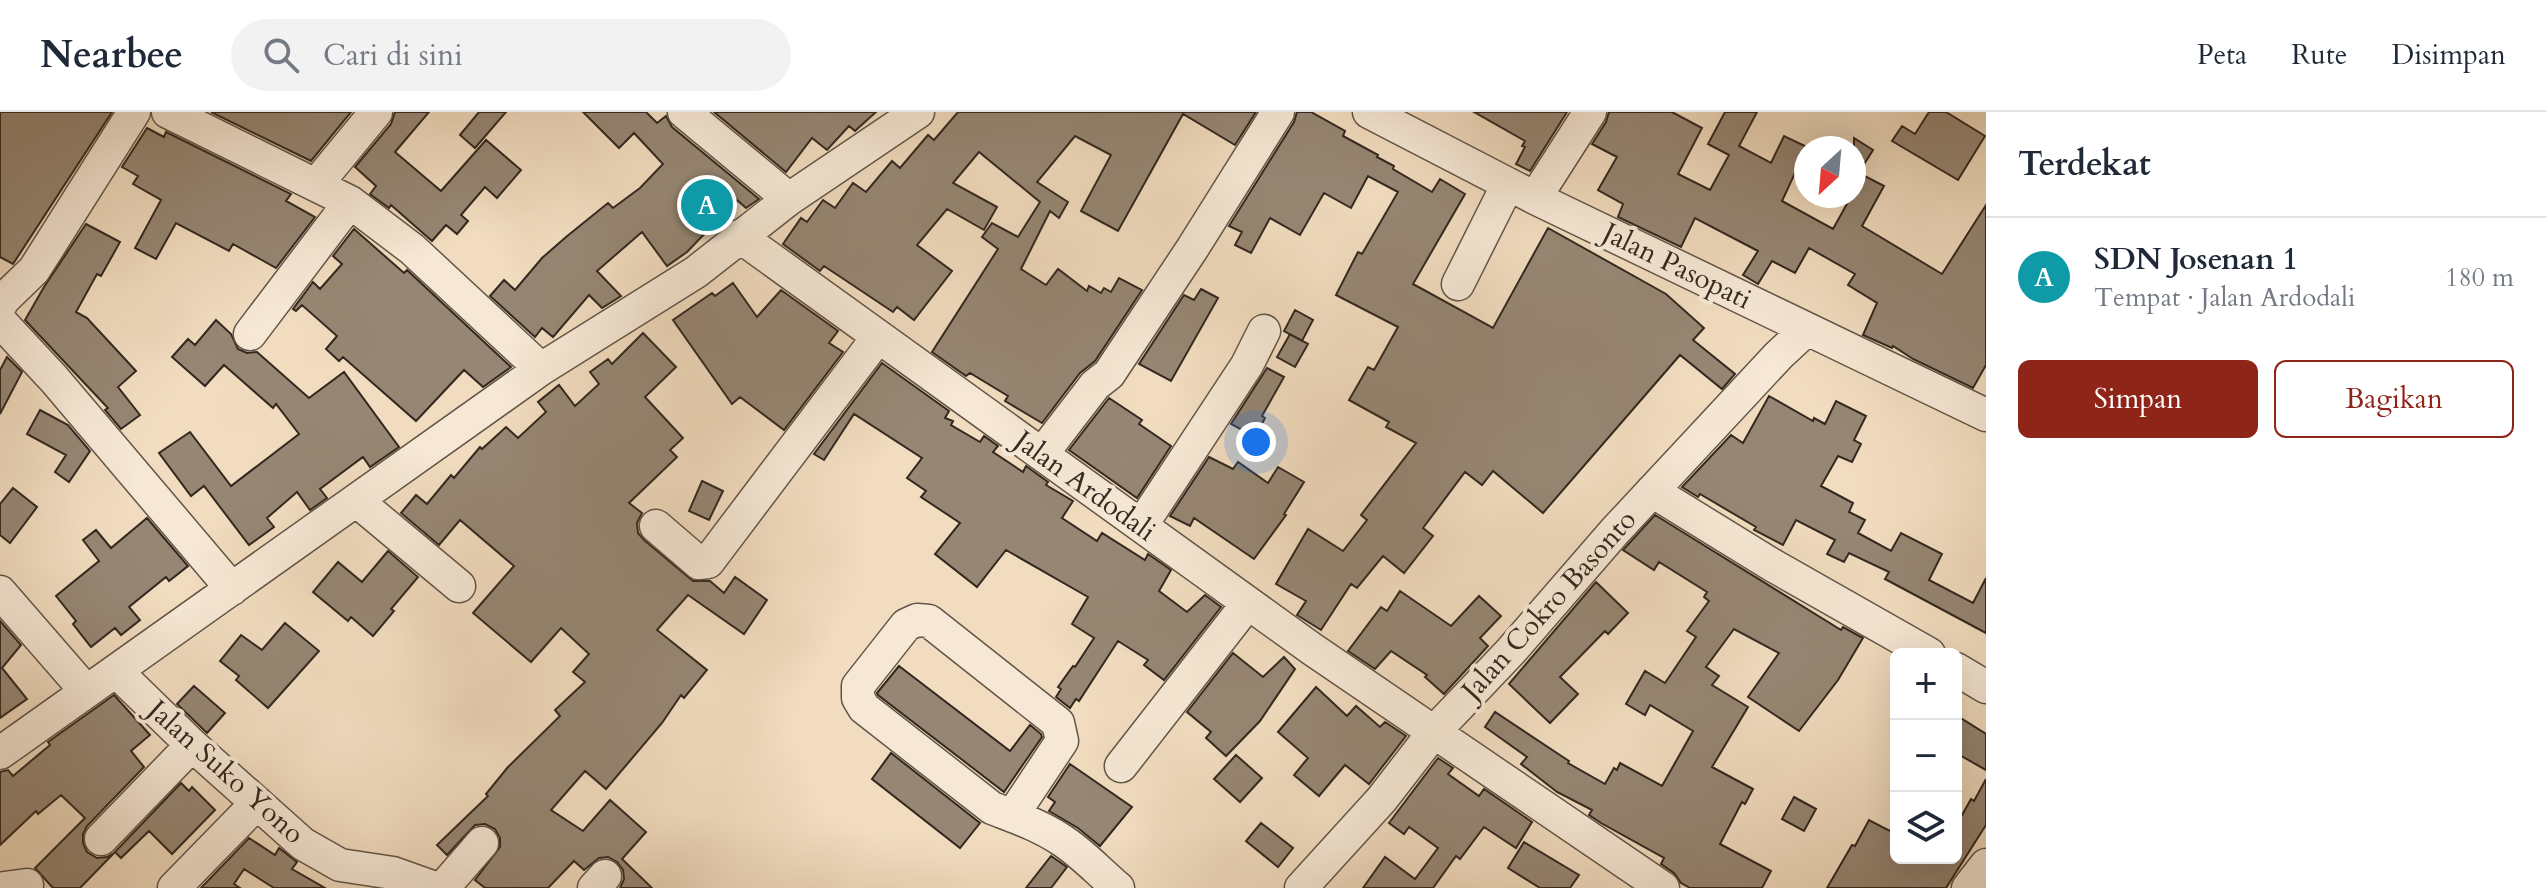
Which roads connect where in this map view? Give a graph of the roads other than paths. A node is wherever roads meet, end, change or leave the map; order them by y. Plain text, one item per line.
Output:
1 (134, 112) edge
2 (168, 112) edge
3 (376, 112) edge
4 (918, 112) edge
5 (1278, 112) edge
6 (1369, 112) edge
7 (1590, 112) edge
8 (686, 113) edge
9 (316, 185) junction
10 (1522, 191) junction
11 (789, 199) junction
12 (350, 202) junction
13 (739, 236) junction
14 (1458, 284) dead end
15 (0, 306) edge
16 (0, 321) edge
17 (1806, 330) junction
18 (1264, 331) dead end
19 (250, 334) dead end
20 (878, 337) junction
21 (541, 369) junction
22 (1981, 403) edge
23 (1042, 454) junction
24 (1652, 491) junction
25 (357, 501) junction
26 (656, 526) dead end
27 (1141, 526) junction
28 (459, 586) dead end
29 (232, 589) junction
30 (0, 592) edge
31 (1248, 603) junction
32 (1918, 648) edge
33 (116, 671) junction
34 (1962, 673) edge
35 (1986, 687) edge
36 (86, 691) junction
37 (1433, 733) junction
38 (192, 745) junction
39 (0, 753) edge
40 (1121, 766) dead end
41 (248, 796) junction
42 (1012, 816) junction
43 (101, 839) dead end
44 (482, 843) dead end
45 (1986, 865) edge
46 (175, 874) edge
47 (435, 888) edge
48 (443, 888) edge
49 (1118, 888) edge
50 (1301, 888) edge
51 (1663, 888) edge
52 (1968, 888) edge

1 - 15 street
2 - 9 street
3 - 9 street
4 - 11 street
5 - 23 street
6 - 10 street, Jalan Pasopati
7 - 10 street
8 - 11 street
9 - 12 street
10 - 14 street
10 - 17 street, Jalan Pasopati
11 - 13 street
12 - 19 street
12 - 21 street
13 - 20 street, Jalan Ardodali
13 - 21 street
16 - 29 street
17 - 22 street, Jalan Pasopati
17 - 24 street, Jalan Cokro Basonto
18 - 27 street
20 - 23 street, Jalan Ardodali
20 - 26 street
21 - 25 street
23 - 27 street, Jalan Ardodali
24 - 32 street
24 - 37 street, Jalan Cokro Basonto
25 - 28 street
25 - 29 street
27 - 31 street, Jalan Ardodali
29 - 33 street
30 - 36 street
31 - 37 street, Jalan Ardodali
31 - 40 street
33 - 36 street
33 - 38 street, Jalan Suko Yono
34 - 35 street
36 - 39 street
37 - 50 street, Jalan Cokro Basonto
37 - 51 street, Jalan Ardodali
38 - 41 street, Jalan Suko Yono
38 - 43 street
41 - 46 street
41 - 47 street, Jalan Suko Yono
42 - 42 street
42 - 49 street
44 - 48 street
45 - 52 street

